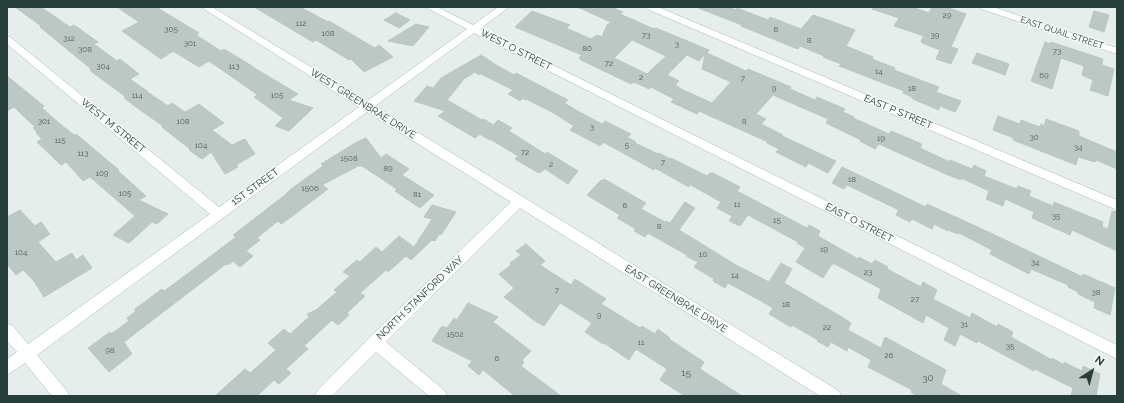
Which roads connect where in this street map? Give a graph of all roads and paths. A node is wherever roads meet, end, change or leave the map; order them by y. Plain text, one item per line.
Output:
1 (206, 7) edge
2 (430, 7) edge
3 (504, 7) edge
4 (650, 7) edge
5 (984, 7) edge
6 (474, 29) junction
7 (7, 39) edge
8 (1117, 51) edge
9 (602, 93) joint
10 (367, 107) junction
11 (519, 201) junction
12 (1117, 205) edge
13 (219, 214) junction
14 (7, 330) edge
15 (375, 342) junction
16 (1117, 352) edge
17 (26, 354) junction
18 (7, 368) edge
19 (62, 396) edge
20 (322, 396) edge
21 (440, 396) edge
22 (834, 396) edge

1 - 10 street, WEST GREENBRAE DRIVE
2 - 6 street, WEST O STREET
3 - 6 street, 1ST STREET
4 - 12 street, EAST P STREET
5 - 8 street, EAST QUAIL STREET
6 - 9 street, WEST O STREET
6 - 10 street, 1ST STREET
7 - 13 street, WEST M STREET
9 - 16 street, EAST O STREET
10 - 11 street, WEST GREENBRAE DRIVE
10 - 13 street, 1ST STREET
11 - 15 street, NORTH STANFORD WAY
11 - 22 street, EAST GREENBRAE DRIVE
13 - 17 street, 1ST STREET
14 - 17 street
15 - 20 street, NORTH STANFORD WAY
15 - 21 street
17 - 18 street, 1ST STREET
17 - 19 street

